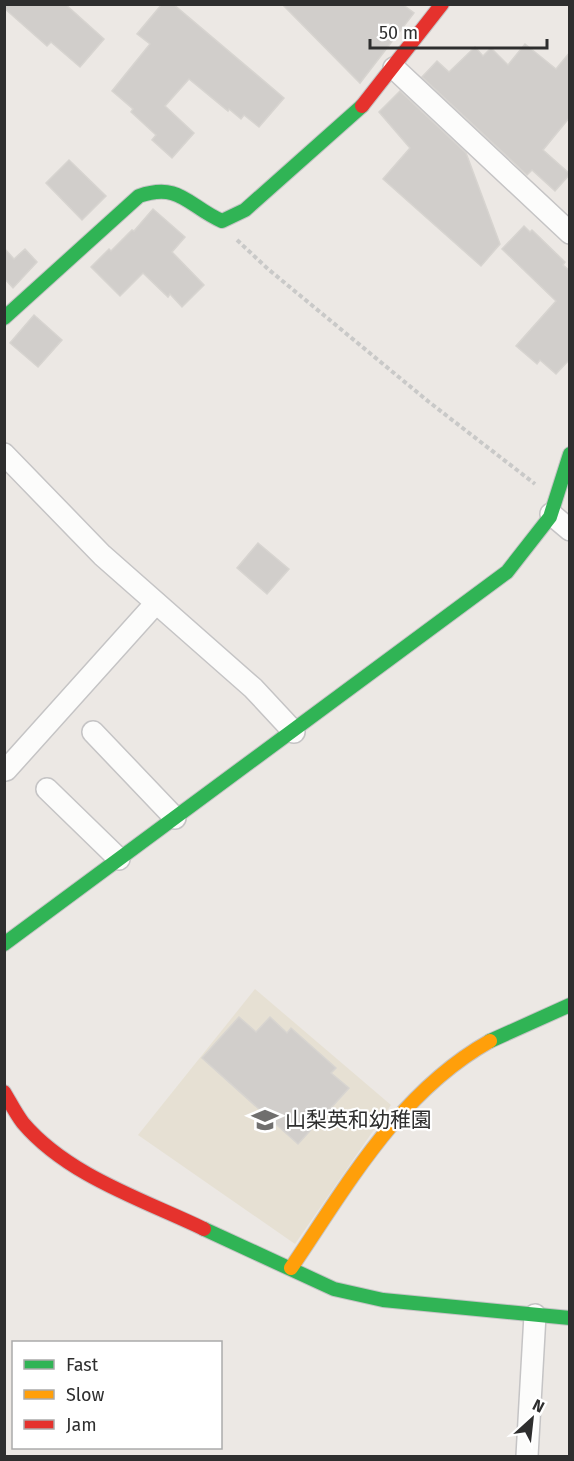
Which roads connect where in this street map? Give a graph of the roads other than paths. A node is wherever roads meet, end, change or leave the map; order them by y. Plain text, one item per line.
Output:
1 (442, 4) edge
2 (394, 68) junction
3 (570, 233) edge
4 (4, 318) edge
5 (4, 454) edge
6 (570, 454) edge
7 (554, 507) junction
8 (570, 530) edge
9 (156, 603) junction
10 (93, 732) dead end
11 (294, 732) junction
12 (6, 770) dead end
13 (47, 789) dead end
14 (175, 818) junction
15 (119, 859) junction
16 (4, 944) edge
17 (570, 1005) edge
18 (4, 1092) edge
19 (291, 1268) junction
20 (535, 1315) junction
21 (570, 1318) edge
22 (527, 1456) edge

1 - 2 street
2 - 3 street
2 - 4 street
5 - 9 street
6 - 7 street
7 - 8 street
7 - 11 street
9 - 11 street
9 - 12 street
10 - 14 street
11 - 14 street
13 - 15 street
14 - 15 street
15 - 16 street
17 - 19 street
18 - 19 street
19 - 20 street
20 - 21 street
20 - 22 street

